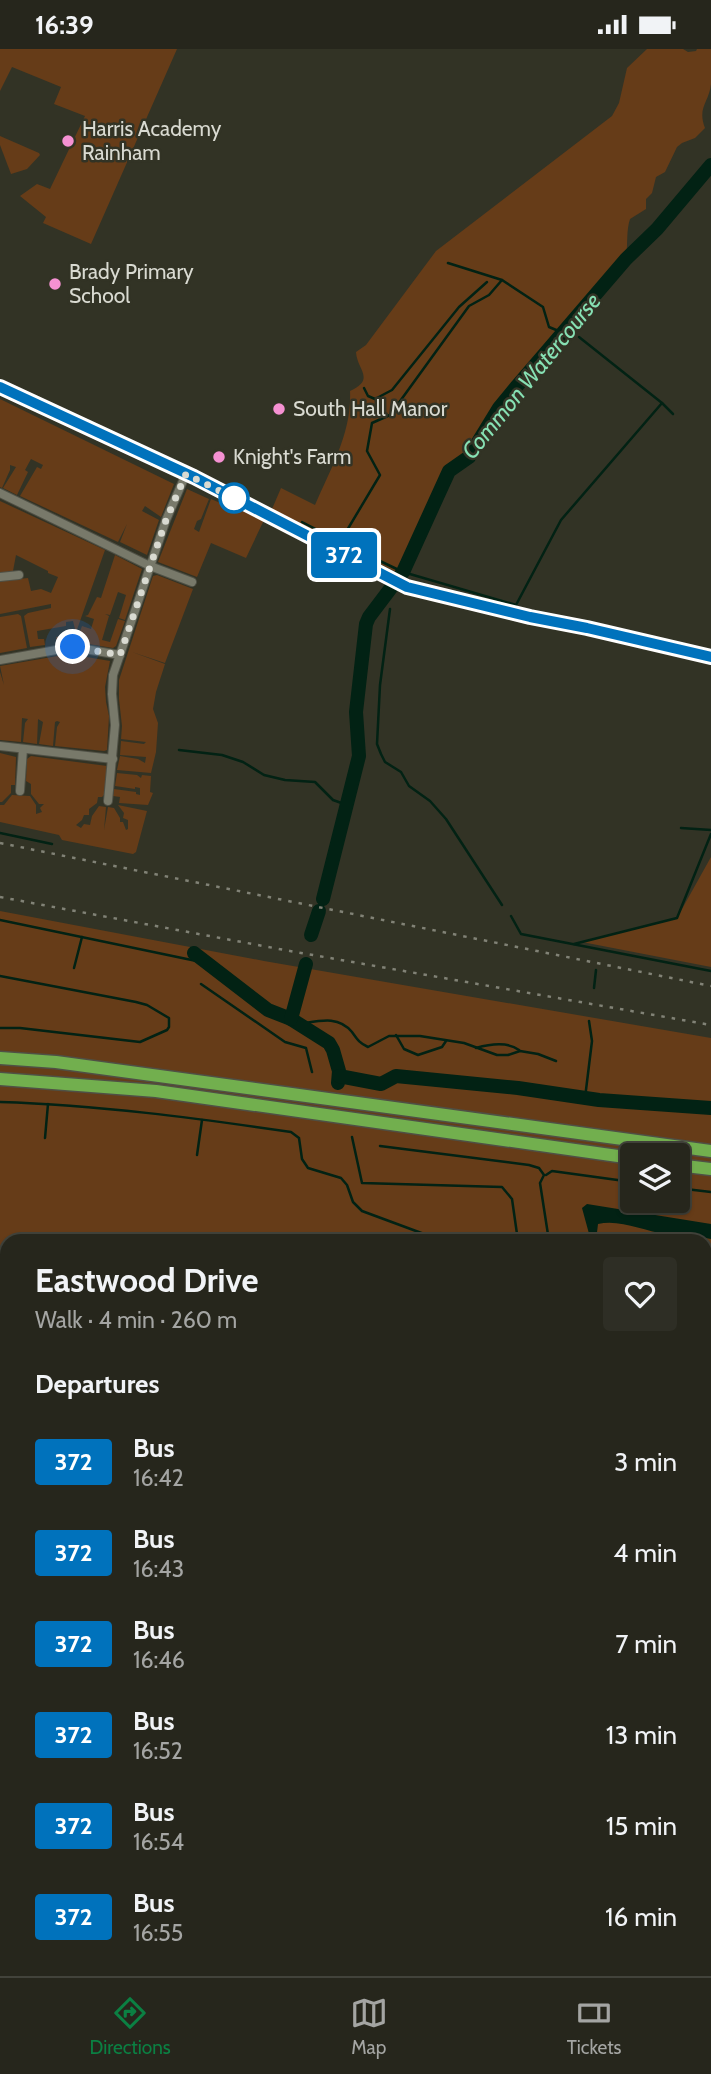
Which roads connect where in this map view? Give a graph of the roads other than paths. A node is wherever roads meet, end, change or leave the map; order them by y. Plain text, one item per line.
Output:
1 (0, 387) edge
2 (186, 474) junction
3 (0, 493) edge
4 (150, 566) junction
5 (19, 575) dead end
6 (0, 577) edge
7 (192, 582) dead end
8 (120, 655) junction
9 (711, 657) edge
10 (0, 660) edge
11 (0, 746) edge
12 (23, 749) junction
13 (113, 759) junction
14 (20, 791) dead end
15 (108, 801) dead end
16 (0, 1058) edge
17 (0, 1079) edge
18 (711, 1151) edge
19 (620, 1156) edge
20 (690, 1167) edge
21 (711, 1170) edge

1 - 2 main road
2 - 4 street
2 - 9 main road
3 - 4 street
4 - 7 street
4 - 8 street
5 - 6 street
8 - 10 street
8 - 13 street
11 - 12 street
12 - 13 street
12 - 14 street
13 - 15 street
16 - 18 highway
17 - 19 highway
20 - 21 highway

